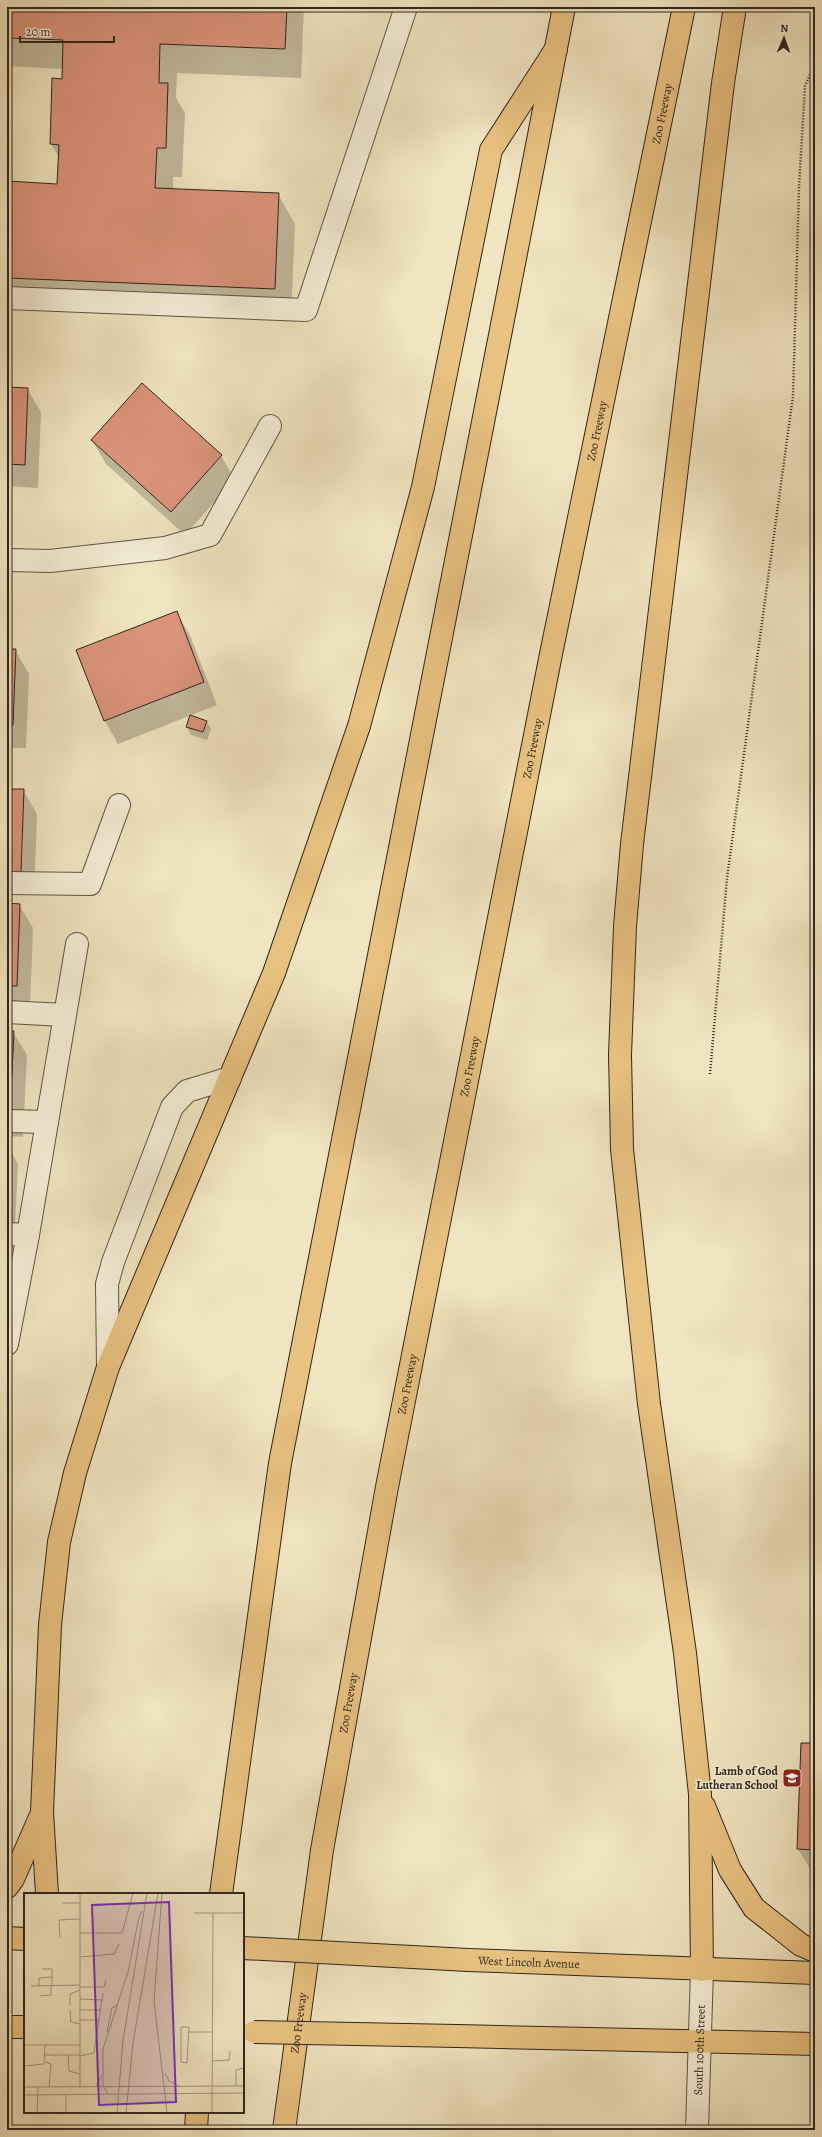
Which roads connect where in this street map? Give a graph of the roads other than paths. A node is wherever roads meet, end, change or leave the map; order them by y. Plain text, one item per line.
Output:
1 (406, 7) edge
2 (564, 7) edge
3 (684, 7) edge
4 (735, 7) edge
5 (556, 49) junction
6 (7, 298) edge
7 (270, 426) dead end
8 (7, 560) edge
9 (119, 805) dead end
10 (7, 883) edge
11 (76, 944) dead end
12 (7, 1012) edge
13 (64, 1015) junction
14 (230, 1078) junction
15 (7, 1121) edge
16 (46, 1122) junction
17 (17, 1235) edge
18 (7, 1344) edge
19 (108, 1367) junction
20 (700, 1794) junction
21 (42, 1812) junction
22 (7, 1887) edge
23 (48, 1893) edge
24 (221, 1893) edge
25 (7, 1938) edge
26 (24, 1939) edge
27 (244, 1948) edge
28 (815, 1951) edge
29 (702, 1970) junction
30 (815, 1973) edge
31 (7, 2027) edge
32 (24, 2027) edge
33 (244, 2032) edge
34 (700, 2041) junction
35 (815, 2044) edge
36 (197, 2113) edge
37 (196, 2130) edge
38 (284, 2130) edge
39 (697, 2130) edge

1 - 6 street
2 - 5 main road
3 - 38 main road, Zoo Freeway
4 - 20 main road
5 - 14 main road
5 - 24 main road
7 - 8 street
9 - 10 street
11 - 13 street
12 - 13 street
13 - 16 street
14 - 19 main road
14 - 19 street
15 - 16 street
16 - 17 street
17 - 18 street
19 - 21 main road
20 - 28 main road
20 - 29 main road
21 - 22 main road
21 - 23 main road
25 - 26 main road
27 - 29 main road, West Lincoln Avenue, bridge
29 - 30 main road, West Lincoln Avenue
29 - 34 street, South 100th Street
31 - 32 main road
33 - 34 main road, bridge
34 - 35 main road
34 - 39 street, South 100th Street
36 - 37 main road

